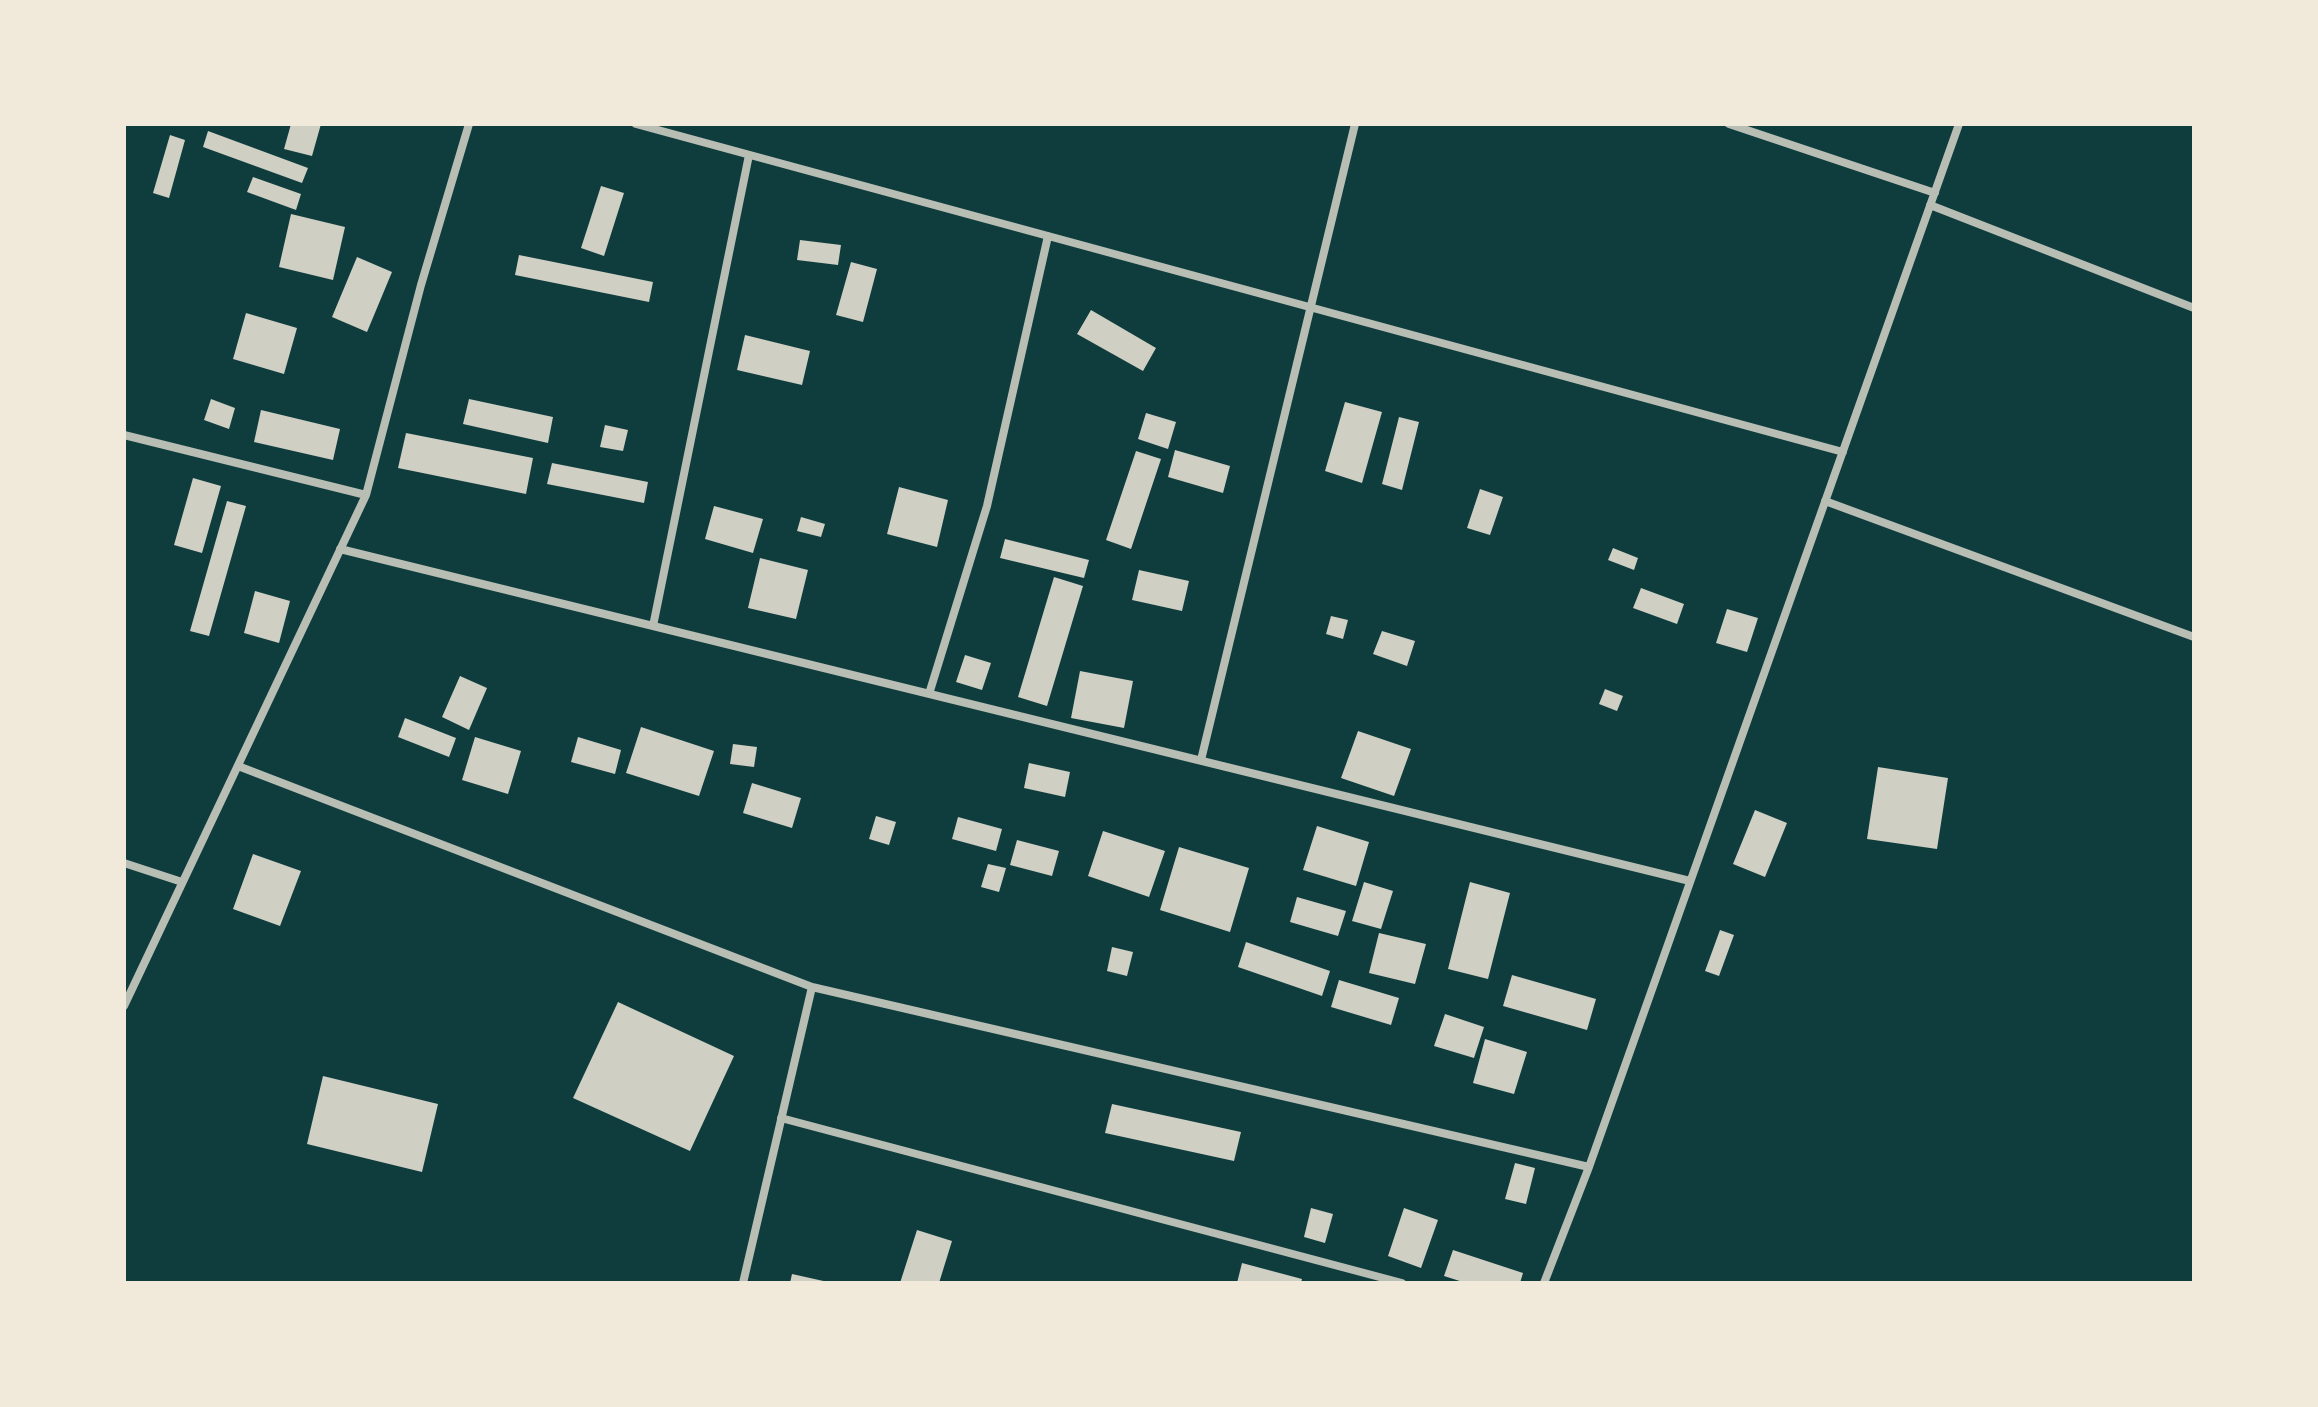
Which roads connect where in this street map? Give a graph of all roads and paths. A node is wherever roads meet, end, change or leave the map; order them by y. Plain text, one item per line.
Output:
1 (469, 124) edge
2 (636, 124) edge
3 (1355, 124) edge
4 (1729, 124) edge
5 (1959, 124) edge
6 (749, 155) junction
7 (1935, 193) junction
8 (1930, 205) junction
9 (1048, 236) junction
10 (1311, 307) junction
11 (2194, 308) edge
12 (124, 435) edge
13 (1843, 452) junction
14 (366, 495) junction
15 (1825, 501) junction
16 (340, 549) junction
17 (653, 626) junction
18 (2194, 637) edge
19 (929, 694) junction
20 (1201, 760) junction
21 (238, 766) junction
22 (124, 863) edge
23 (1690, 881) junction
24 (182, 882) junction
25 (812, 987) junction
26 (124, 1006) edge
27 (781, 1118) junction
28 (1589, 1167) junction
29 (743, 1283) edge
30 (1402, 1283) edge
31 (1544, 1283) edge

1 - 14 street
2 - 6 street
3 - 10 street
4 - 7 street
5 - 7 street
6 - 9 street
6 - 17 street
7 - 8 street
8 - 11 street
8 - 13 street
9 - 10 street
9 - 19 street
10 - 13 street
10 - 20 street
12 - 14 street
13 - 15 street
14 - 16 street
15 - 18 street
15 - 23 street
16 - 17 street
16 - 21 street
17 - 19 street
19 - 20 street
20 - 23 street
21 - 24 street
21 - 25 street
22 - 24 street
23 - 28 street
24 - 26 street
25 - 27 street
25 - 28 street
27 - 29 street
27 - 30 street
28 - 31 street

